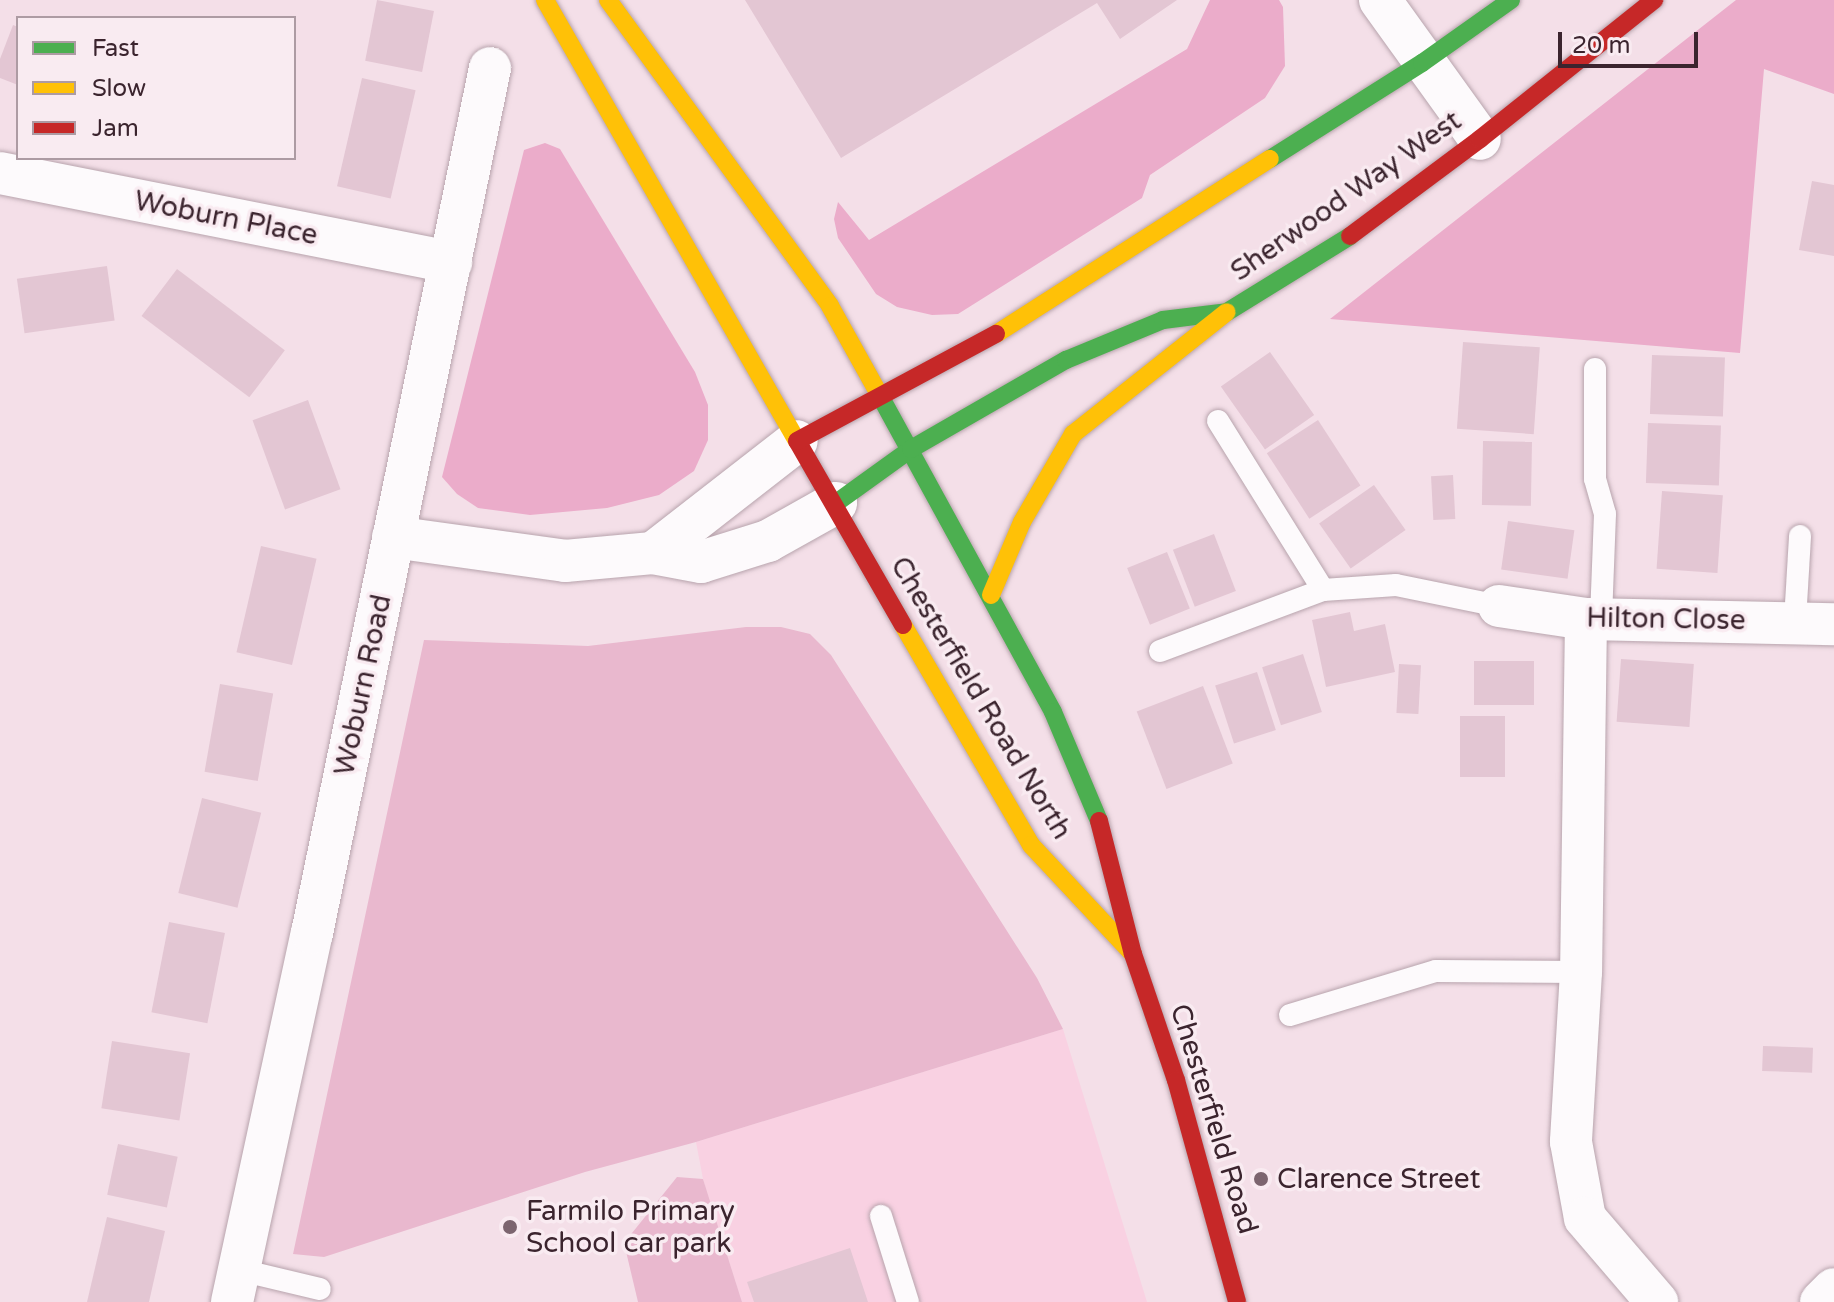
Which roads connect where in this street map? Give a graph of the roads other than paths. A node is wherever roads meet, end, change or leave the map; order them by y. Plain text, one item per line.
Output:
1 (608, 0) edge
2 (1380, 0) edge
3 (1511, 0) edge
4 (1654, 0) edge
5 (550, 1) edge
6 (1422, 63) junction
7 (490, 68) dead end
8 (1480, 139) junction
9 (0, 173) edge
10 (451, 262) junction
11 (1227, 312) junction
12 (1595, 369) dead end
13 (879, 394) junction
14 (1218, 421) dead end
15 (797, 441) junction
16 (911, 449) junction
17 (836, 503) junction
18 (1800, 536) dead end
19 (393, 537) junction
20 (653, 553) junction
21 (1323, 590) junction
22 (991, 595) junction
23 (1499, 606) joint
24 (1593, 620) junction
25 (1814, 622) edge
26 (1160, 651) dead end
27 (1133, 954) junction
28 (1581, 972) junction
29 (1290, 1015) dead end
30 (881, 1216) dead end
31 (236, 1286) edge
32 (320, 1289) dead end
33 (1834, 1289) edge
34 (1644, 1298) edge
35 (908, 1302) edge
36 (1237, 1302) edge
37 (1821, 1302) edge

1 - 13 main road, Chesterfield Road North
2 - 6 street
3 - 6 main road
4 - 8 main road, Sherwood Way West
5 - 15 main road, Chesterfield Road North
6 - 8 street
6 - 13 main road
7 - 10 street, Woburn Road
8 - 11 main road, Sherwood Way West
9 - 10 street, Woburn Place
10 - 19 street, Woburn Road
11 - 16 main road, Sherwood Way West
11 - 22 main road
12 - 24 lane
13 - 15 main road
13 - 16 main road, Chesterfield Road North
14 - 21 lane
15 - 17 main road, Chesterfield Road North
15 - 20 street
16 - 17 main road, Sherwood Way West
16 - 22 main road, Chesterfield Road North
17 - 20 street
17 - 27 main road, Chesterfield Road North
18 - 25 lane
19 - 20 street
19 - 31 street, Woburn Road
21 - 23 lane
21 - 26 lane
22 - 27 main road, Chesterfield Road North
23 - 24 street, Hilton Close
24 - 25 street, Hilton Close
24 - 28 street
27 - 36 main road, Chesterfield Road
28 - 29 lane
28 - 34 street
30 - 35 lane
31 - 32 lane
33 - 37 street

